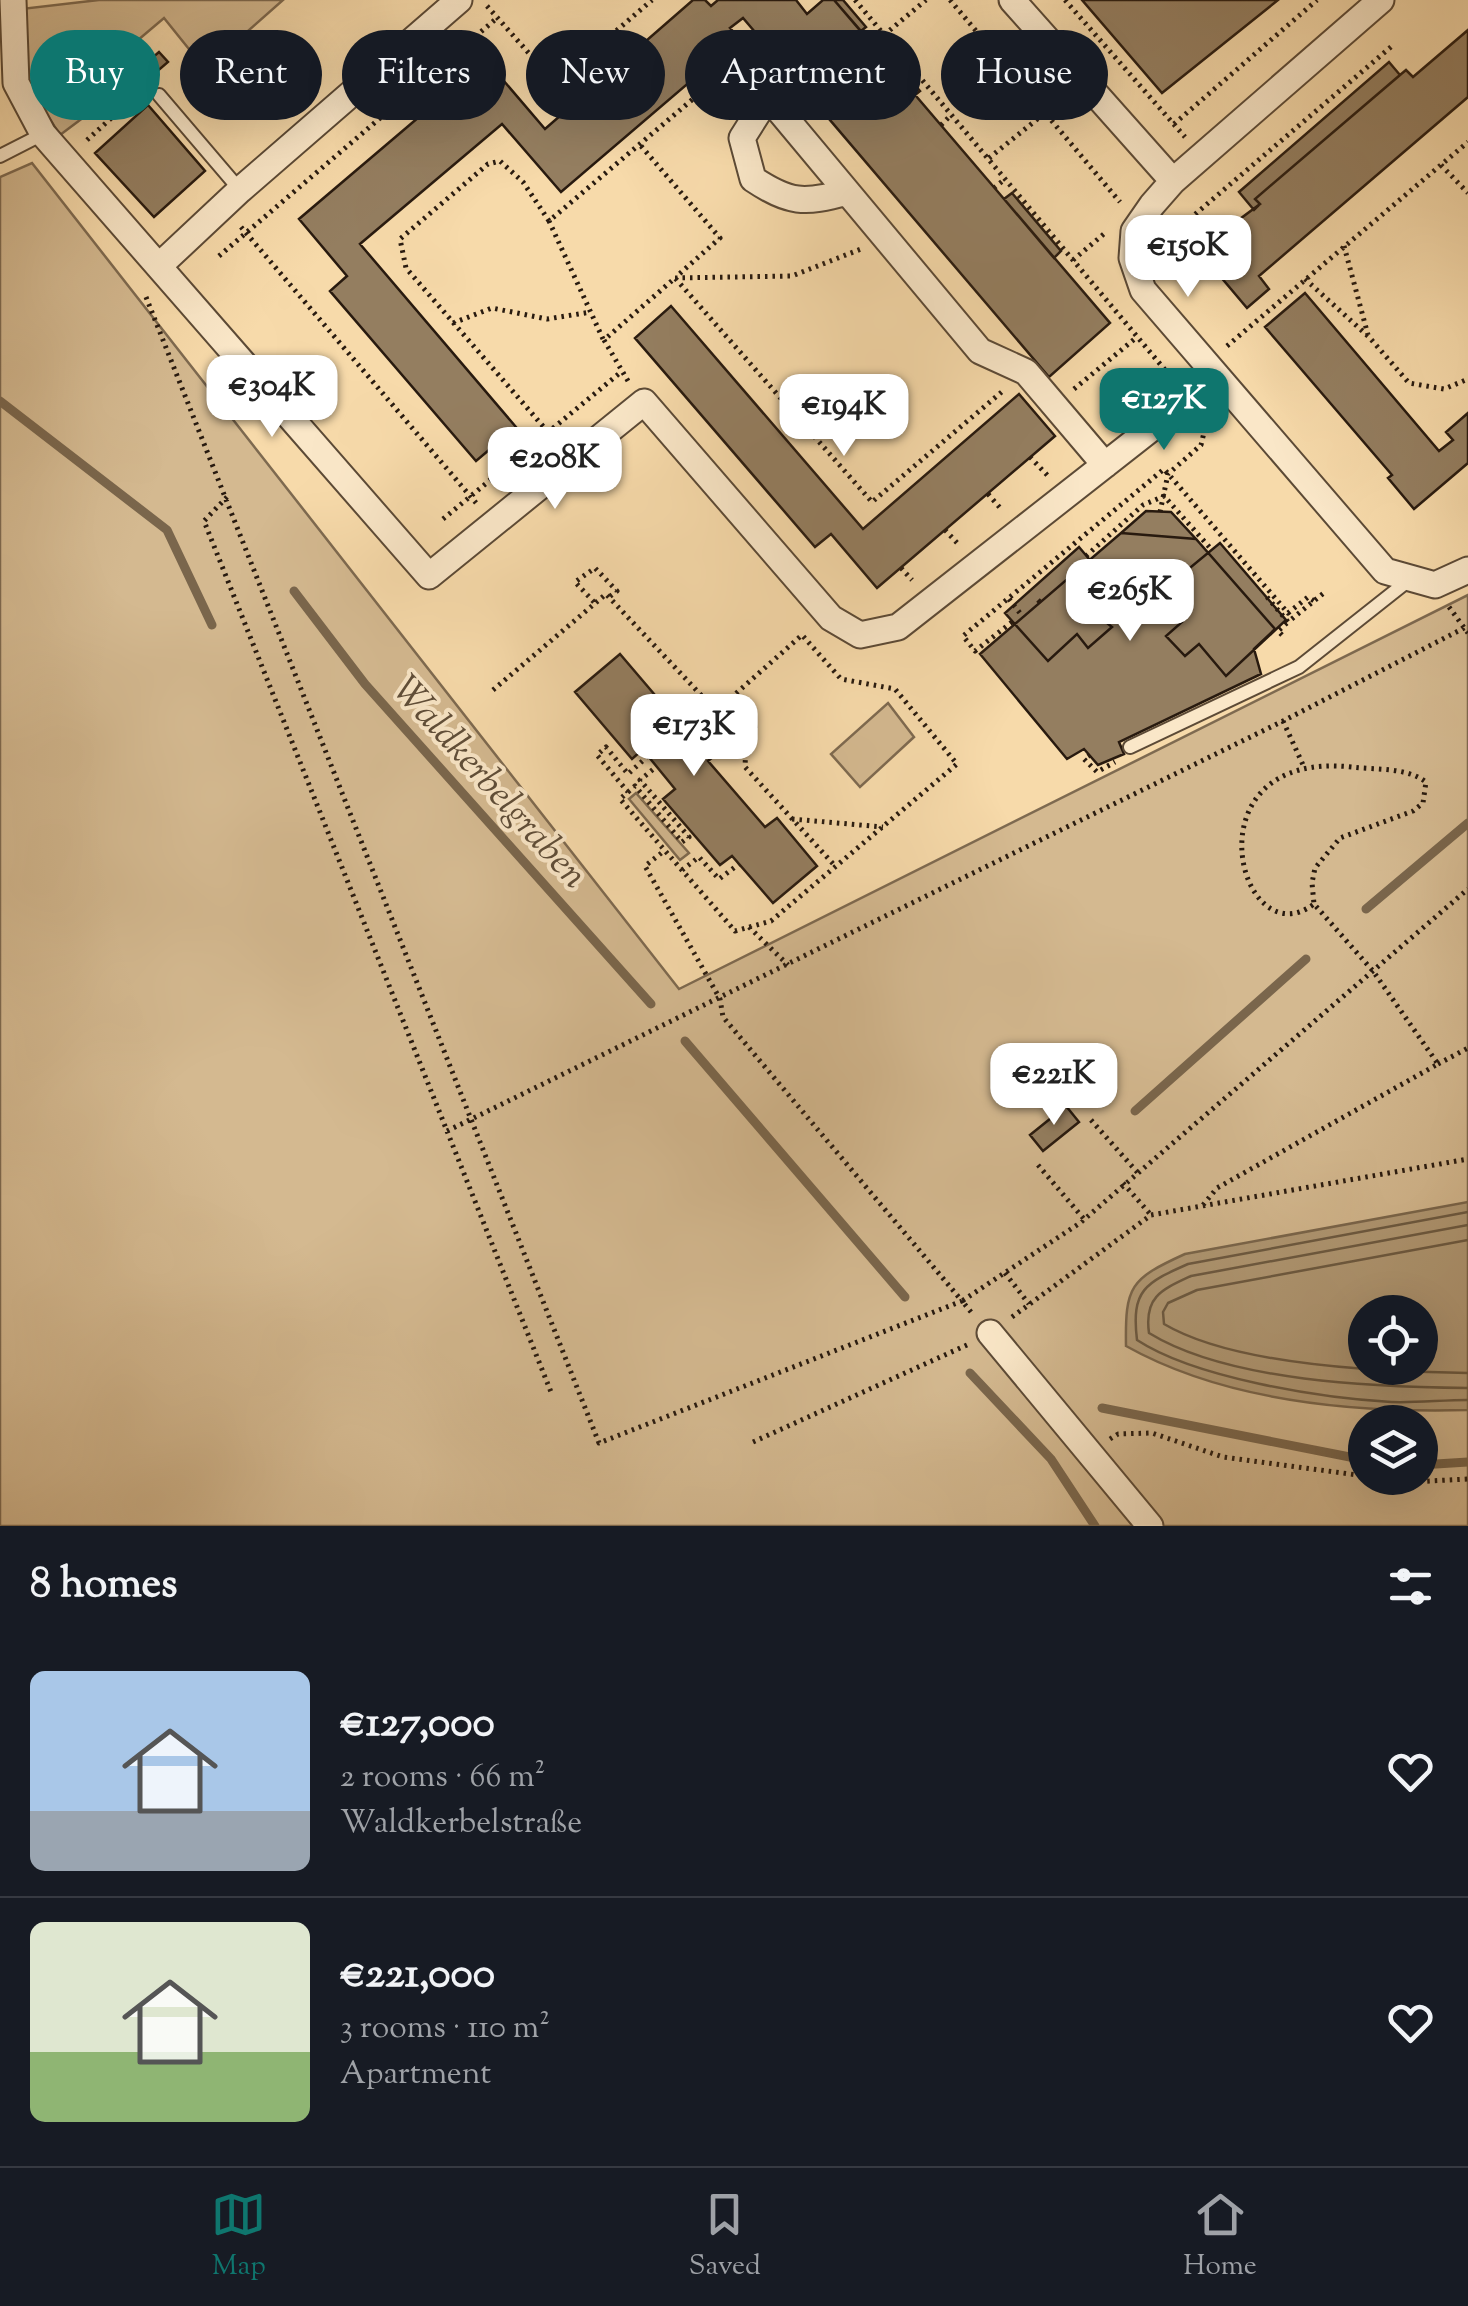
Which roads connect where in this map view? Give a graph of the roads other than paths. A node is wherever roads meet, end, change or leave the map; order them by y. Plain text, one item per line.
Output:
1 (12, 0) edge
2 (460, 0) edge
3 (1012, 0) edge
4 (1382, 0) edge
5 (160, 96) edge
6 (43, 134) junction
7 (0, 156) edge
8 (1173, 181) junction
9 (846, 192) junction
10 (232, 197) junction
11 (159, 266) junction
12 (1211, 370) junction
13 (1105, 465) junction
14 (1468, 570) edge
15 (1409, 580) junction
16 (1130, 746) road end
17 (990, 1333) road end
18 (1150, 1526) edge

1 - 6 street
2 - 10 street
3 - 8 street
4 - 8 street
5 - 10 lane
6 - 7 lane
6 - 11 street
8 - 12 street
9 - 9 street
9 - 13 street
10 - 11 street
11 - 13 street
12 - 13 street
12 - 15 street
14 - 15 street
15 - 16 lane
17 - 18 street

